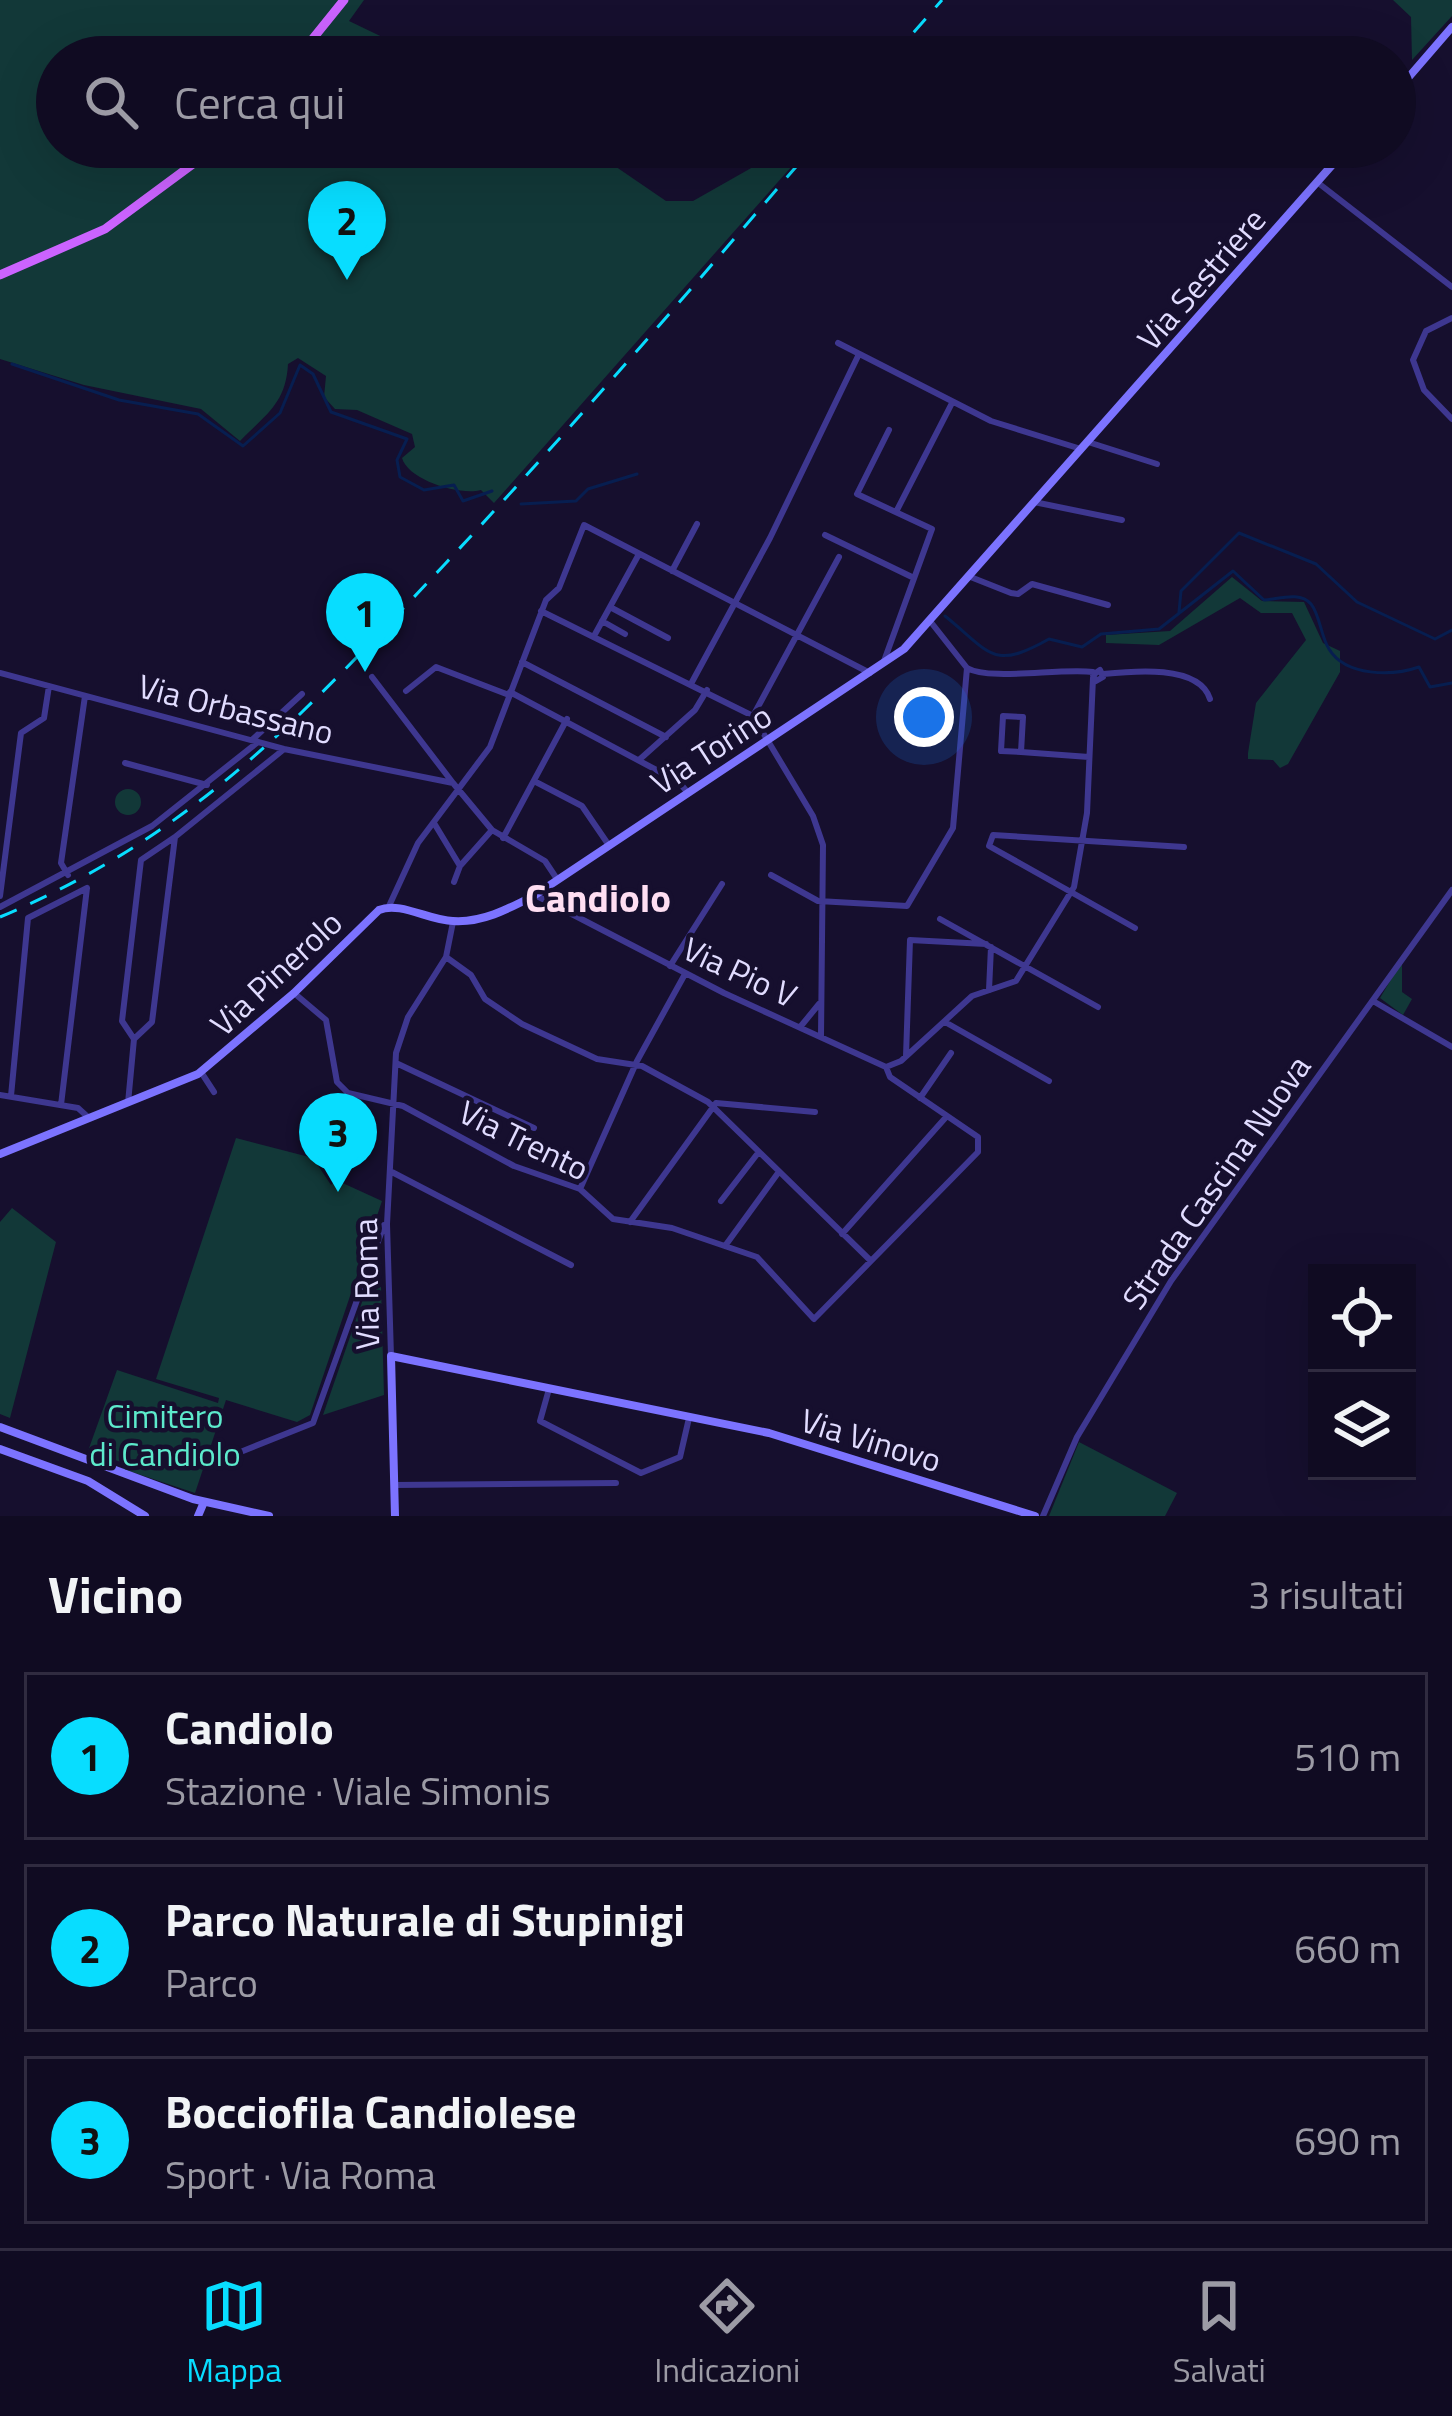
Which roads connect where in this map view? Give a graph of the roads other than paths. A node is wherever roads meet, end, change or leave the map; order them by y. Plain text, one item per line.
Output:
1 (344, 0) edge
2 (1452, 27) edge
3 (315, 36) edge
4 (1416, 69) edge
5 (188, 168) edge
6 (1329, 168) edge
7 (1317, 182) junction
8 (0, 275) edge
9 (1452, 287) edge
10 (1452, 318) edge
11 (838, 343) dead end
12 (859, 354) junction
13 (952, 402) junction
14 (1452, 419) edge
15 (889, 430) dead end
16 (1084, 445) junction
17 (1157, 464) dead end
18 (1034, 502) junction
19 (896, 512) junction
20 (1121, 520) dead end
21 (697, 524) dead end
22 (825, 535) dead end
23 (639, 554) junction
24 (839, 557) dead end
25 (672, 571) junction
26 (968, 576) junction
27 (914, 578) junction
28 (735, 604) junction
29 (1108, 605) dead end
30 (610, 607) junction
31 (541, 611) junction
32 (930, 621) junction
33 (602, 622) junction
34 (625, 634) dead end
35 (797, 635) junction
36 (594, 636) junction
37 (668, 638) dead end
38 (522, 662) junction
39 (883, 664) junction
40 (967, 668) junction
41 (0, 673) edge
42 (870, 674) junction
43 (1097, 676) junction
44 (372, 677) dead end
45 (692, 682) junction
46 (49, 686) junction
47 (406, 691) dead end
48 (707, 691) junction
49 (510, 693) junction
50 (302, 694) dead end
51 (85, 696) junction
52 (1210, 699) dead end
53 (753, 716) junction
54 (567, 719) junction
55 (666, 737) junction
56 (256, 740) junction
57 (767, 742) junction
58 (284, 749) junction
59 (1022, 752) junction
60 (1089, 757) junction
61 (639, 760) junction
62 (125, 764) dead end
63 (538, 783) junction
64 (207, 785) junction
65 (456, 786) junction
66 (688, 793) junction
67 (434, 823) junction
68 (492, 830) junction
69 (175, 837) junction
70 (502, 838) junction
71 (1084, 841) junction
72 (608, 844) junction
73 (1184, 847) dead end
74 (460, 866) junction
75 (68, 875) junction
76 (771, 875) dead end
77 (557, 879) junction
78 (454, 881) dead end
79 (722, 884) dead end
80 (1452, 890) edge
81 (1071, 892) junction
82 (535, 895) junction
83 (0, 896) edge
84 (825, 903) junction
85 (388, 906) junction
86 (0, 907) edge
87 (940, 919) dead end
88 (453, 922) junction
89 (1135, 928) dead end
90 (988, 946) junction
91 (446, 957) junction
92 (670, 966) junction
93 (1028, 968) junction
94 (685, 974) junction
95 (989, 990) junction
96 (294, 993) junction
97 (820, 1000) junction
98 (1373, 1001) junction
99 (1098, 1007) dead end
100 (945, 1022) junction
101 (800, 1027) junction
102 (821, 1036) junction
103 (134, 1039) junction
104 (1452, 1047) edge
105 (951, 1053) dead end
106 (906, 1056) junction
107 (396, 1063) junction
108 (637, 1066) junction
109 (886, 1067) junction
110 (201, 1072) junction
111 (1048, 1081) dead end
112 (214, 1092) dead end
113 (0, 1095) edge
114 (10, 1096) junction
115 (920, 1097) junction
116 (128, 1103) junction
117 (61, 1105) junction
118 (393, 1105) junction
119 (713, 1107) junction
120 (815, 1112) dead end
121 (947, 1116) junction
122 (89, 1118) junction
123 (534, 1128) dead end
124 (758, 1153) junction
125 (0, 1154) edge
126 (390, 1171) junction
127 (778, 1173) junction
128 (580, 1189) junction
129 (721, 1201) dead end
130 (388, 1216) junction
131 (630, 1222) junction
132 (842, 1234) junction
133 (725, 1246) junction
134 (871, 1261) junction
135 (571, 1264) dead end
136 (391, 1356) junction
137 (549, 1389) junction
138 (689, 1418) junction
139 (0, 1427) edge
140 (0, 1449) edge
141 (233, 1455) dead end
142 (616, 1483) dead end
143 (394, 1485) junction
144 (208, 1503) junction
145 (145, 1516) edge
146 (198, 1516) edge
147 (208, 1516) edge
148 (269, 1516) edge
149 (395, 1516) edge
150 (1039, 1516) edge

1 - 3 main road
2 - 4 main road
5 - 8 main road
6 - 7 main road, Via Sestriere
7 - 9 street
7 - 16 main road, Via Sestriere
10 - 14 street
11 - 12 street
12 - 13 street
12 - 28 street
13 - 16 street
13 - 19 street
15 - 19 street
16 - 17 street
16 - 18 main road, Via Torino
18 - 20 street
18 - 26 main road, Via Torino
19 - 27 street
21 - 25 street
22 - 27 street
23 - 25 street
23 - 30 street
23 - 31 street
24 - 35 street
25 - 28 street
26 - 29 street
26 - 32 main road, Via Torino
27 - 39 street
28 - 35 street
28 - 45 street
30 - 33 street
30 - 37 street
31 - 36 street
31 - 38 street
32 - 39 main road, Via Torino
32 - 40 street
33 - 34 street
33 - 36 street
35 - 42 street
35 - 53 street
36 - 45 street
38 - 49 street
38 - 55 street
39 - 42 main road, Via Torino
40 - 43 street
40 - 84 street
41 - 46 street, Via Orbassano
42 - 57 main road, Via Torino
43 - 52 street
43 - 60 street
44 - 65 street
45 - 48 street
46 - 51 street, Via Orbassano
46 - 83 street
47 - 49 street
48 - 53 street
48 - 55 street
49 - 54 street
49 - 65 street
50 - 56 street
51 - 56 street, Via Orbassano
51 - 75 street
53 - 57 street
54 - 61 street
54 - 63 street
55 - 61 street
56 - 58 street, Via Orbassano
56 - 64 street
57 - 66 main road, Via Torino
57 - 84 street
58 - 65 street, Via Orbassano
58 - 69 street
59 - 59 street
59 - 60 street
60 - 71 street
61 - 66 street
62 - 64 street
63 - 70 street
63 - 72 street
64 - 75 street
65 - 67 street
65 - 68 street
66 - 72 main road, Via Torino
67 - 74 street
67 - 85 street
68 - 70 street
68 - 74 street
69 - 103 street
69 - 103 street
70 - 77 street
71 - 73 street
71 - 81 street
71 - 81 street
72 - 77 main road, Via Torino
74 - 78 street
75 - 86 street
76 - 84 street
77 - 82 main road, Via Torino
79 - 92 street
80 - 98 street, Strada Cascina Nuova
81 - 89 street
81 - 93 street
82 - 88 main road, Via Torino
82 - 92 street, Via Pio V
84 - 97 street
85 - 88 main road, Via Pinerolo
85 - 96 main road, Via Pinerolo
87 - 90 street
88 - 91 street, Via Roma
90 - 93 street
90 - 95 street
90 - 106 street
91 - 107 street, Via Roma
91 - 108 street
92 - 94 street, Via Pio V
93 - 95 street
93 - 99 street
94 - 101 street, Via Pio V
94 - 108 street
95 - 100 street
96 - 110 main road, Via Pinerolo
96 - 118 street, Via Trento
97 - 101 street
97 - 102 street
98 - 104 street
98 - 150 street, Strada Cascina Nuova
100 - 106 street
100 - 111 street
101 - 102 street, Via Pio V
102 - 109 street, Via Pio V
103 - 116 street
105 - 115 street
106 - 109 street
107 - 118 street, Via Roma
107 - 123 street
108 - 119 street
108 - 128 street
109 - 115 street, Via Pio V
110 - 112 street, Via Pinerolo
110 - 116 main road, Via Pinerolo
113 - 114 street
114 - 117 street
114 - 117 street
115 - 121 street, Via Pio V
116 - 122 main road, Via Pinerolo
117 - 122 street
118 - 126 street, Via Roma
118 - 128 street, Via Trento
119 - 120 street
119 - 124 street
119 - 131 street
121 - 132 street
121 - 134 street, Via Pio V
122 - 125 main road, Via Pinerolo
124 - 127 street
124 - 129 street
126 - 130 street, Via Roma
126 - 135 street
127 - 132 street
127 - 133 street
128 - 131 street, Via Trento
130 - 136 street, Via Roma
130 - 141 street
131 - 133 street, Via Trento
132 - 134 street
133 - 134 street, Via Trento
136 - 137 main road, Via Vinovo
136 - 143 main road, Via Roma
137 - 138 main road, Via Vinovo
137 - 138 street
138 - 150 main road, Via Vinovo
139 - 144 main road
140 - 145 main road
142 - 143 street
143 - 149 main road, Via Roma
144 - 146 main road
144 - 147 main road
144 - 148 main road

